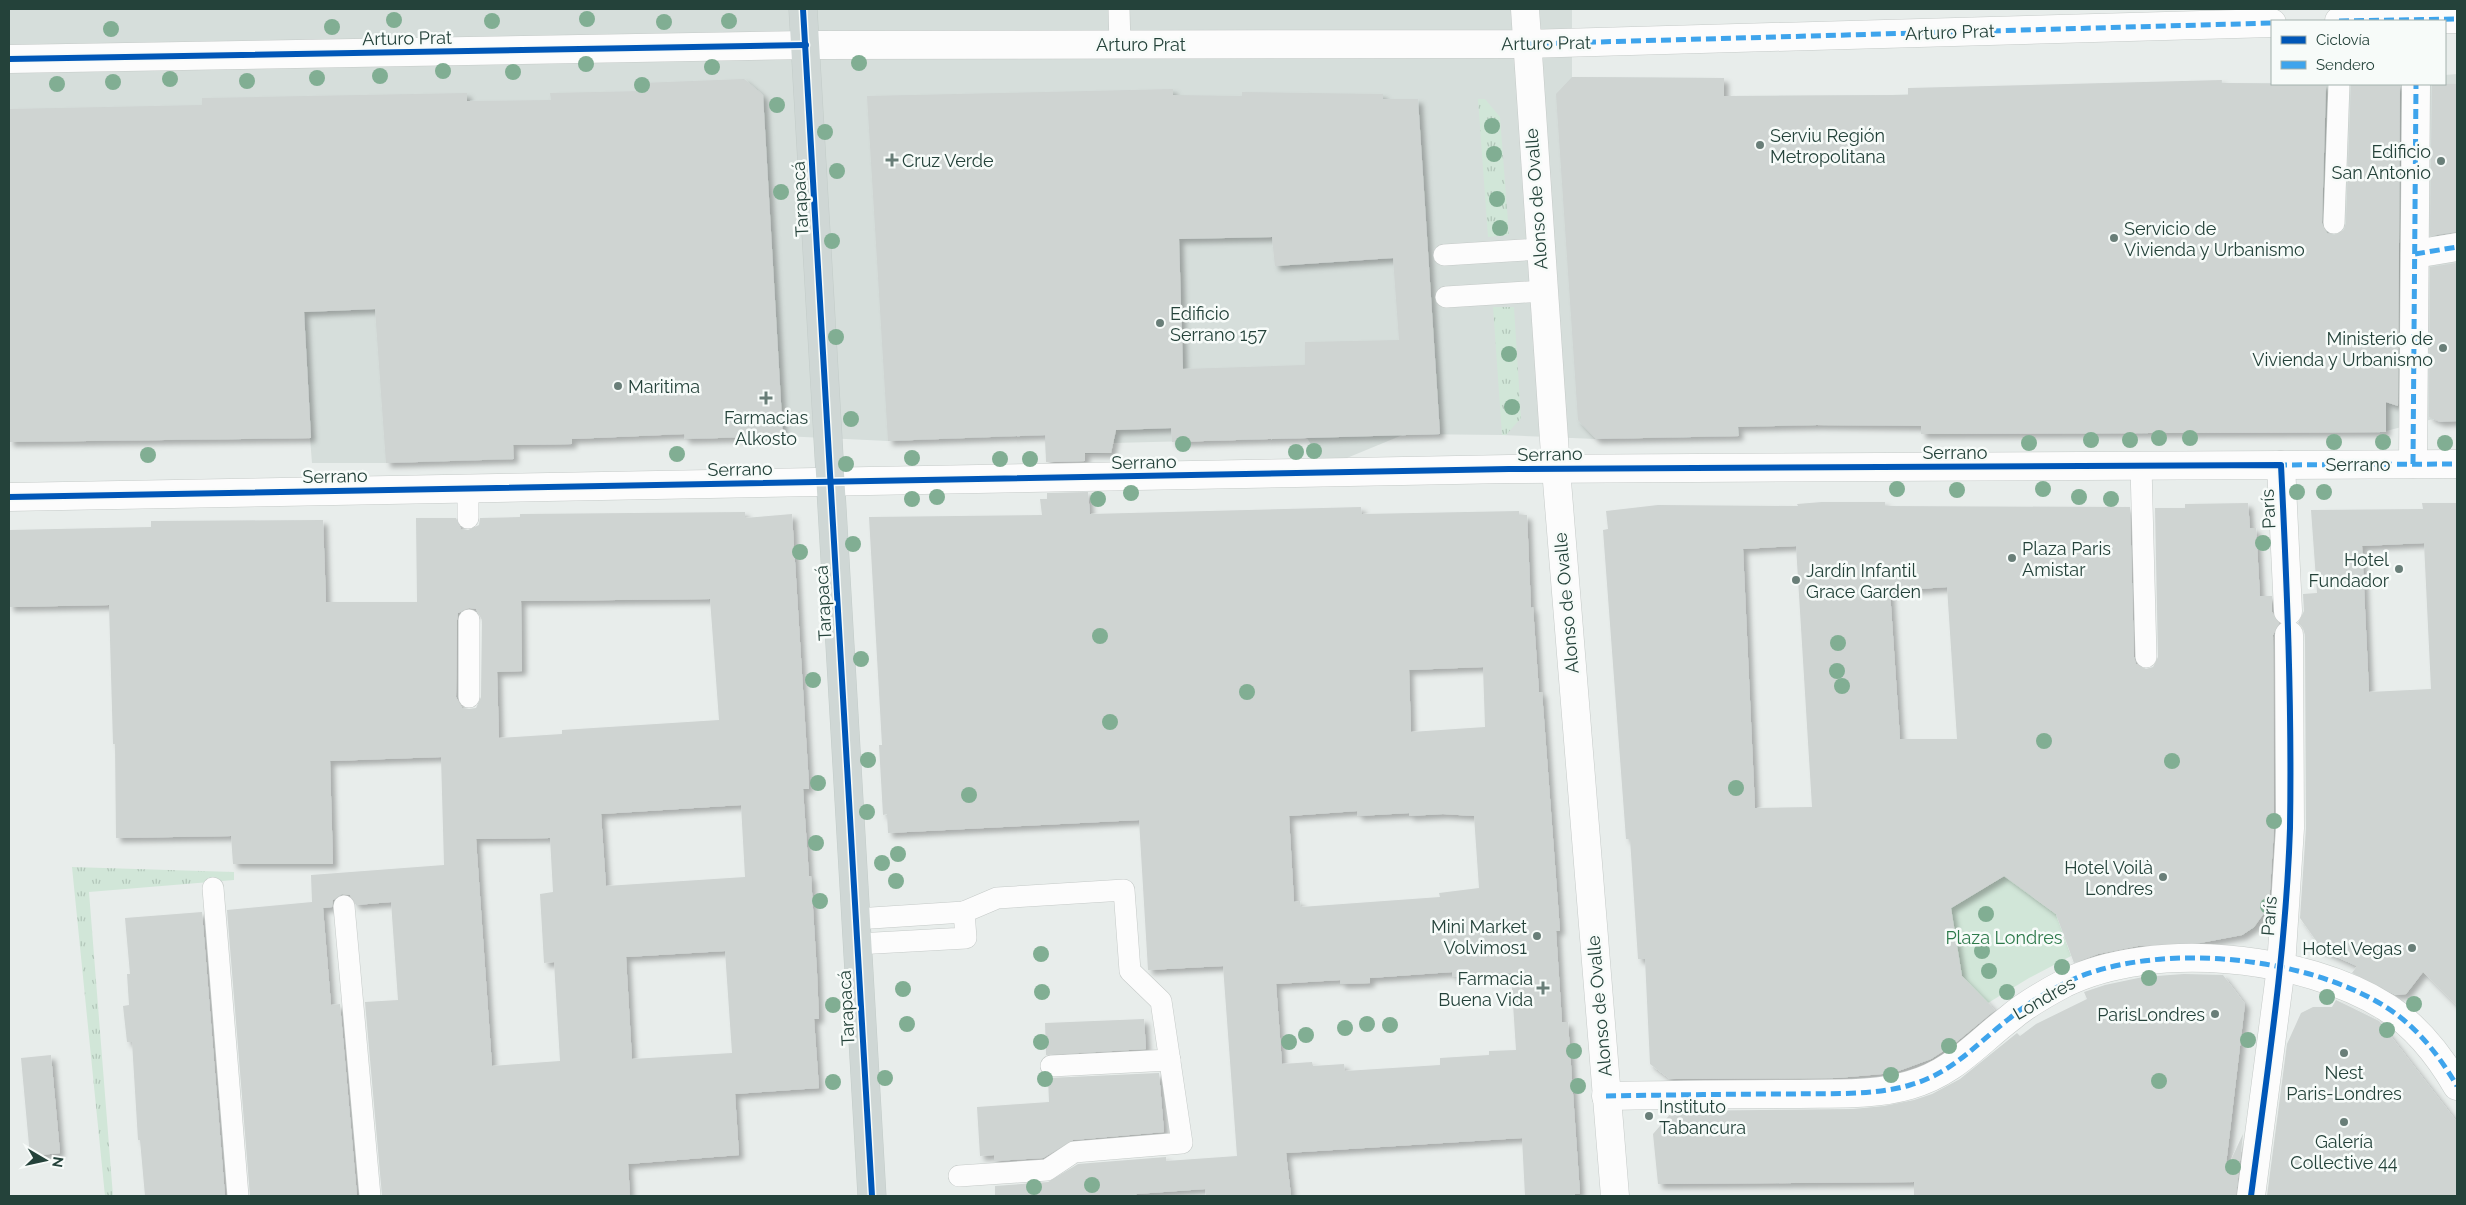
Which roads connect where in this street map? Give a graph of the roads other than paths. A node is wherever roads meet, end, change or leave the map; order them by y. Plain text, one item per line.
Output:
1 (804, 9) edge
2 (1119, 9) edge
3 (1525, 9) edge
4 (2457, 18) edge
5 (2417, 20) edge
6 (2271, 23) edge
7 (1526, 44) junction
8 (806, 45) junction
9 (1120, 45) junction
10 (9, 59) edge
11 (2339, 85) edge
12 (2416, 85) edge
13 (2334, 223) dead end
14 (2457, 247) edge
15 (1540, 249) junction
16 (2415, 254) junction
17 (1444, 255) dead end
18 (1543, 291) junction
19 (1446, 297) dead end
20 (2281, 464) junction
21 (2413, 464) junction
22 (2457, 464) edge
23 (2141, 466) junction
24 (1556, 469) junction
25 (832, 483) junction
26 (468, 489) junction
27 (9, 497) edge
28 (468, 518) dead end
29 (469, 620) dead end
30 (2146, 657) dead end
31 (469, 697) dead end
32 (213, 888) dead end
33 (344, 906) dead end
34 (964, 912) junction
35 (857, 931) junction
36 (2281, 967) junction
37 (1170, 1060) junction
38 (1051, 1066) dead end
39 (2457, 1086) edge
40 (1606, 1096) junction
41 (959, 1176) dead end
42 (238, 1196) edge
43 (370, 1196) edge
44 (872, 1196) edge
45 (1615, 1196) edge
46 (2251, 1196) edge

1 - 8 main road, Tarapacá
2 - 9 lane
3 - 7 street, Alonso de Ovalle
4 - 5 street
6 - 7 street, Arturo Prat
7 - 9 street, Arturo Prat
7 - 15 street, Alonso de Ovalle
8 - 9 street, Arturo Prat
8 - 10 street, Arturo Prat
8 - 25 main road, Tarapacá
11 - 13 lane
12 - 16 street
14 - 16 street
15 - 17 lane
15 - 18 street, Alonso de Ovalle
16 - 21 street
18 - 19 lane
18 - 24 street, Alonso de Ovalle
20 - 21 street, Serrano
20 - 23 street, Serrano
20 - 36 street, París
21 - 22 street, Serrano
23 - 24 street, Serrano
23 - 30 lane
24 - 25 street, Serrano
24 - 40 street, Alonso de Ovalle
25 - 26 street, Serrano
25 - 35 main road, Tarapacá
26 - 27 street, Serrano
26 - 28 lane
29 - 31 lane
32 - 42 lane
33 - 43 lane
34 - 35 lane
34 - 35 lane
34 - 37 lane
35 - 44 main road, Tarapacá
36 - 39 street, Londres
36 - 40 street, Londres
36 - 46 street, París
37 - 38 lane
37 - 41 lane
40 - 45 street, Alonso de Ovalle

